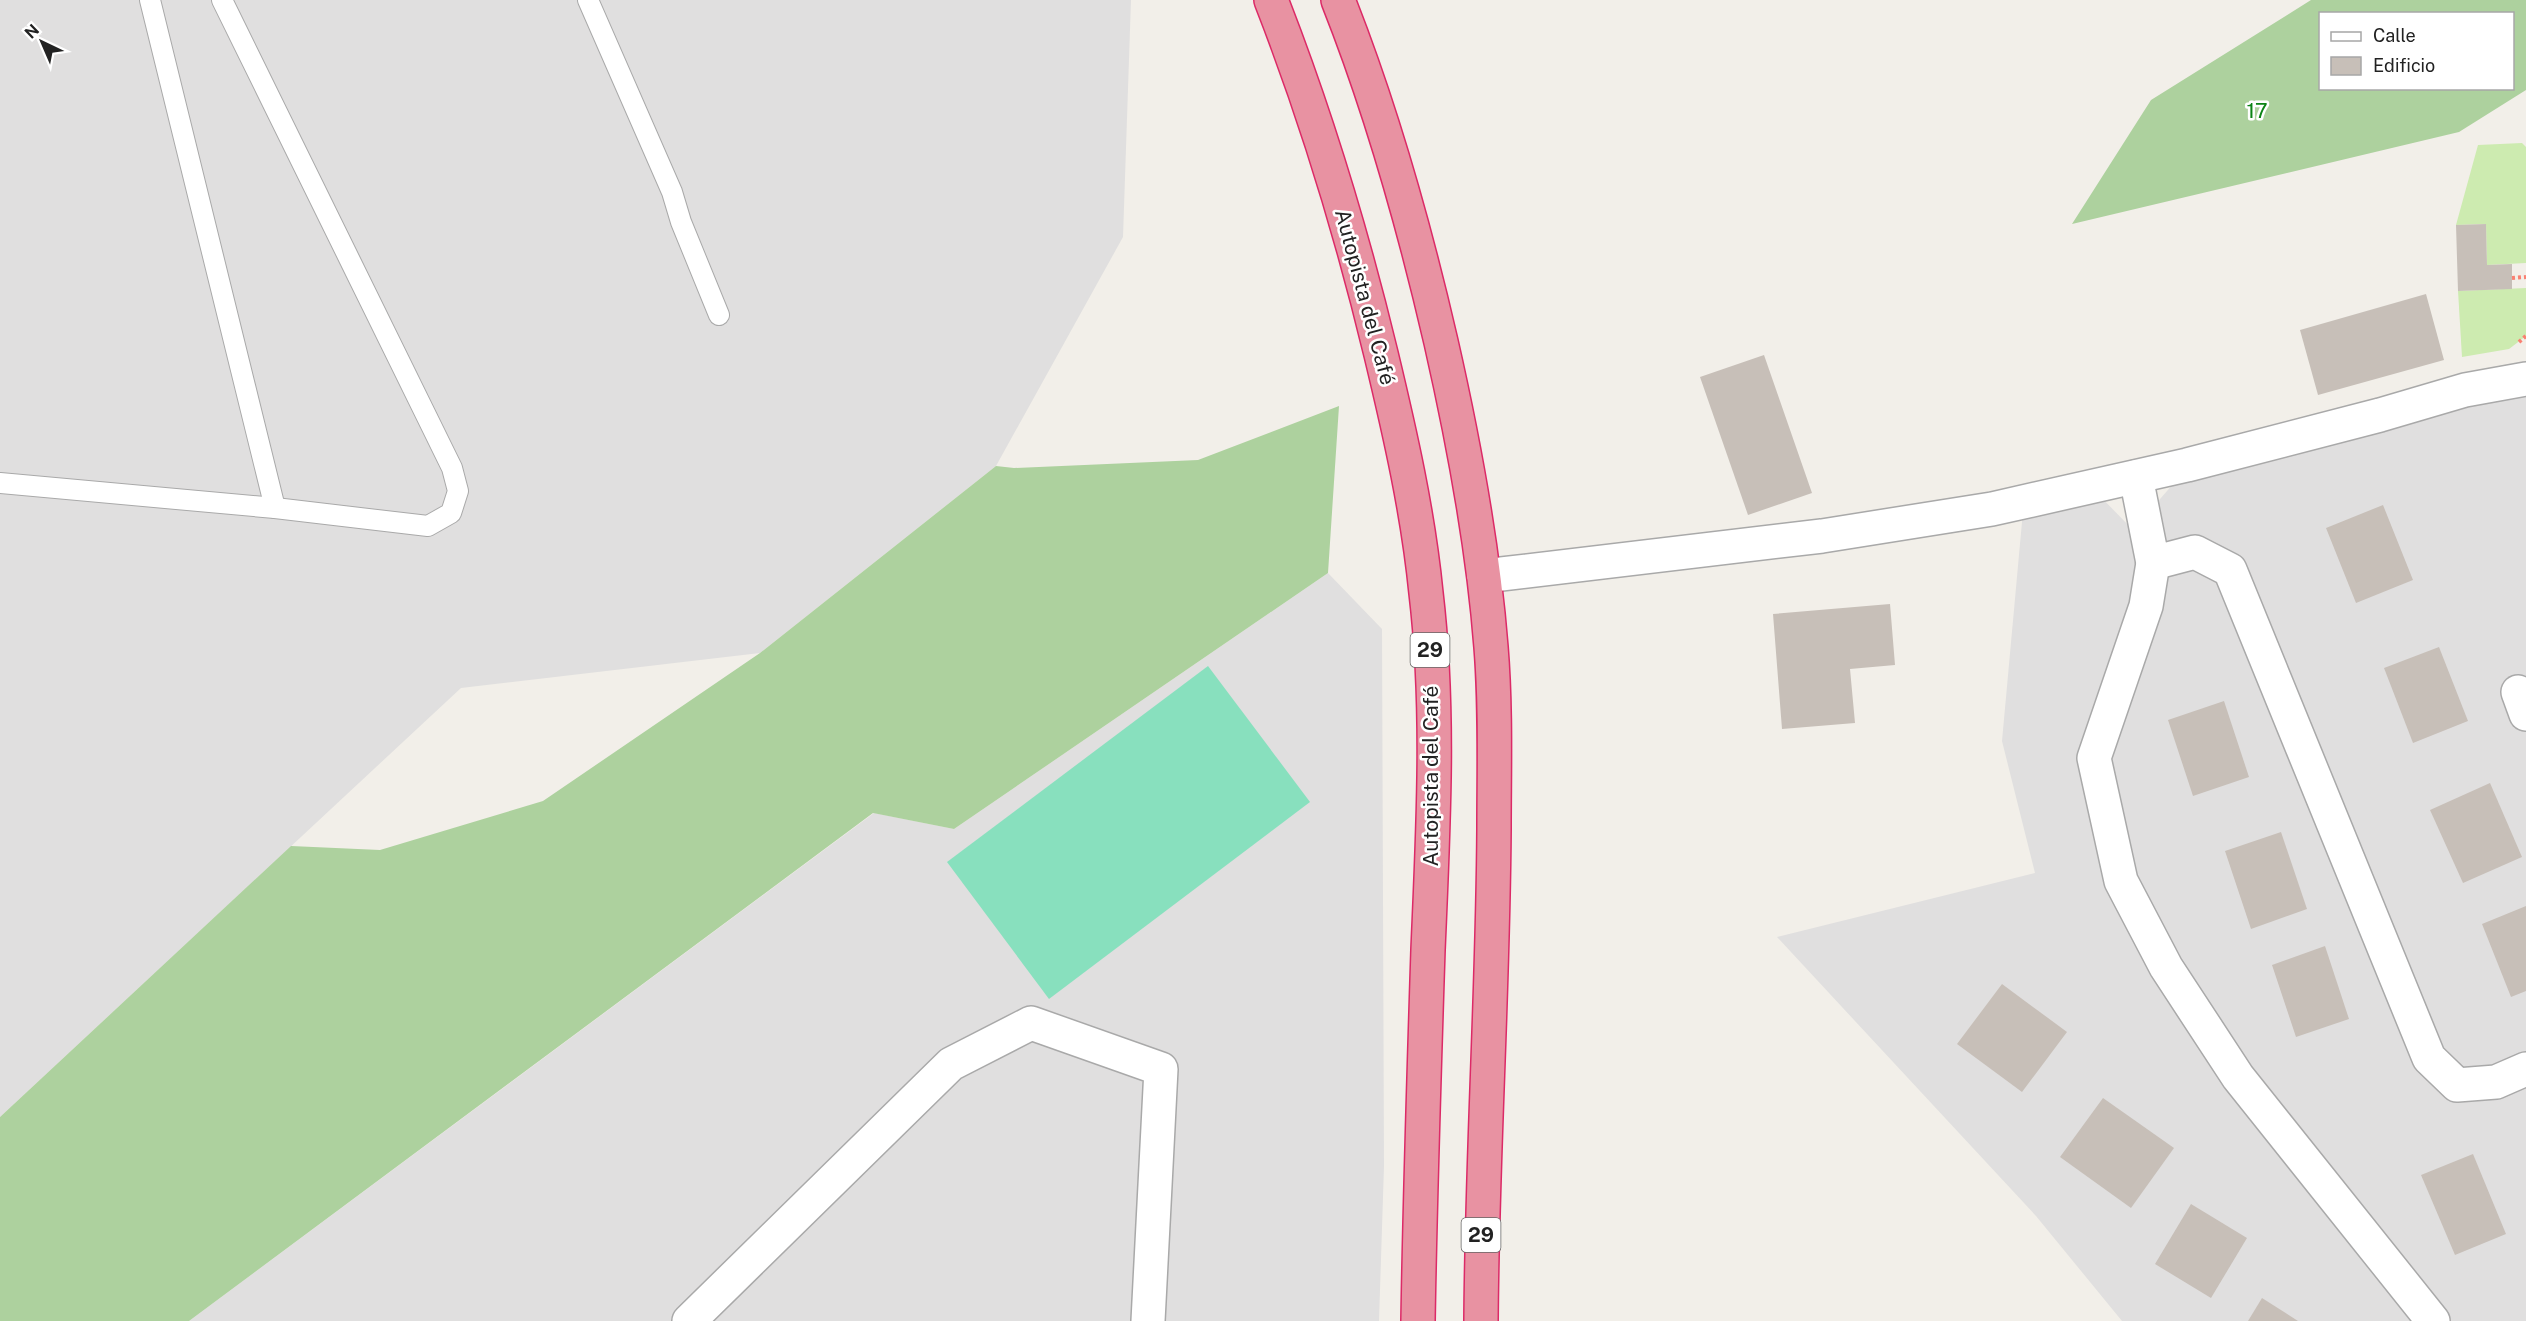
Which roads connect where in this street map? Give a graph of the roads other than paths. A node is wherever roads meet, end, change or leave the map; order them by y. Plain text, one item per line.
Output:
1 (150, 0) edge
2 (222, 0) edge
3 (588, 0) edge
4 (1271, 0) edge
5 (1338, 0) edge
6 (719, 315) dead end
7 (2526, 380) edge
8 (2136, 477) junction
9 (0, 483) edge
10 (275, 508) junction
11 (2153, 563) junction
12 (1484, 576) junction
13 (2526, 1069) edge
14 (689, 1321) edge
15 (1148, 1321) edge
16 (1418, 1321) edge
17 (1480, 1321) edge
18 (2433, 1321) edge

1 - 10 lane
2 - 10 lane
3 - 6 lane
4 - 16 highway, Autopista del Café / 29
5 - 12 highway, 29
7 - 8 street
8 - 11 street
8 - 12 street
9 - 10 lane
11 - 13 street
11 - 18 street
12 - 17 highway, 29
14 - 15 street

